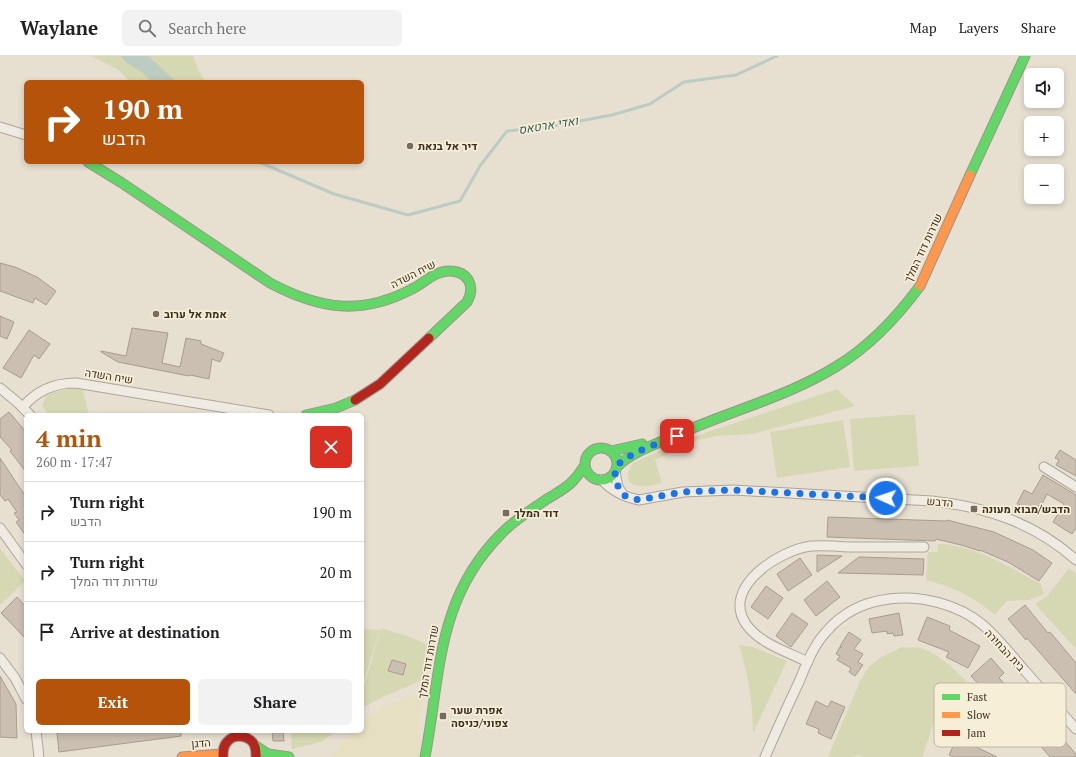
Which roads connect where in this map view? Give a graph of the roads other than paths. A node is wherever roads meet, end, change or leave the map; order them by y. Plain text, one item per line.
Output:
1 (1025, 56) edge
2 (0, 127) edge
3 (24, 134) edge
4 (91, 164) edge
5 (0, 388) edge
6 (23, 407) junction
7 (28, 413) edge
8 (257, 413) edge
9 (316, 413) edge
10 (712, 420) junction
11 (610, 451) junction
12 (585, 465) junction
13 (1044, 467) dead end
14 (616, 469) junction
15 (599, 480) junction
16 (1076, 486) edge
17 (566, 487) junction
18 (623, 495) junction
19 (0, 528) edge
20 (924, 547) dead end
21 (1076, 560) edge
22 (24, 561) edge
23 (0, 658) edge
24 (808, 662) junction
25 (1036, 683) edge
26 (24, 695) edge
27 (1066, 717) edge
28 (432, 724) junction
29 (1076, 729) edge
30 (36, 733) edge
31 (234, 733) edge
32 (248, 733) edge
33 (229, 740) junction
34 (253, 743) junction
35 (223, 756) edge
36 (276, 756) edge
37 (39, 757) edge
38 (182, 757) edge
39 (256, 757) edge
40 (289, 757) edge
41 (425, 757) edge
42 (433, 757) edge
43 (765, 757) edge

1 - 10 street, שדרות דוד המלך
2 - 3 street
4 - 9 street, שיח השדה
5 - 6 street
6 - 7 street
6 - 8 street, שיח השדה
10 - 11 street, שדרות דוד המלך
10 - 14 street, שדרות דוד המלך
11 - 12 street
11 - 14 street
12 - 15 street
12 - 17 street, שדרות דוד המלך
13 - 16 street
14 - 15 street
14 - 18 street
15 - 17 street, שדרות דוד המלך
15 - 18 street, הדבש
17 - 28 street, שדרות דוד המלך
18 - 21 street, הדבש
19 - 22 street
20 - 24 street
23 - 26 street
24 - 25 street, בית הבחירה
24 - 43 street, בית הבחירה
27 - 29 street, בית הבחירה
28 - 41 street, שדרות דוד המלך
28 - 42 street, שדרות דוד המלך
30 - 37 street
31 - 33 street
32 - 34 street
33 - 34 street
33 - 35 street
34 - 36 street
34 - 39 street
35 - 38 street, הדגן
36 - 40 street

